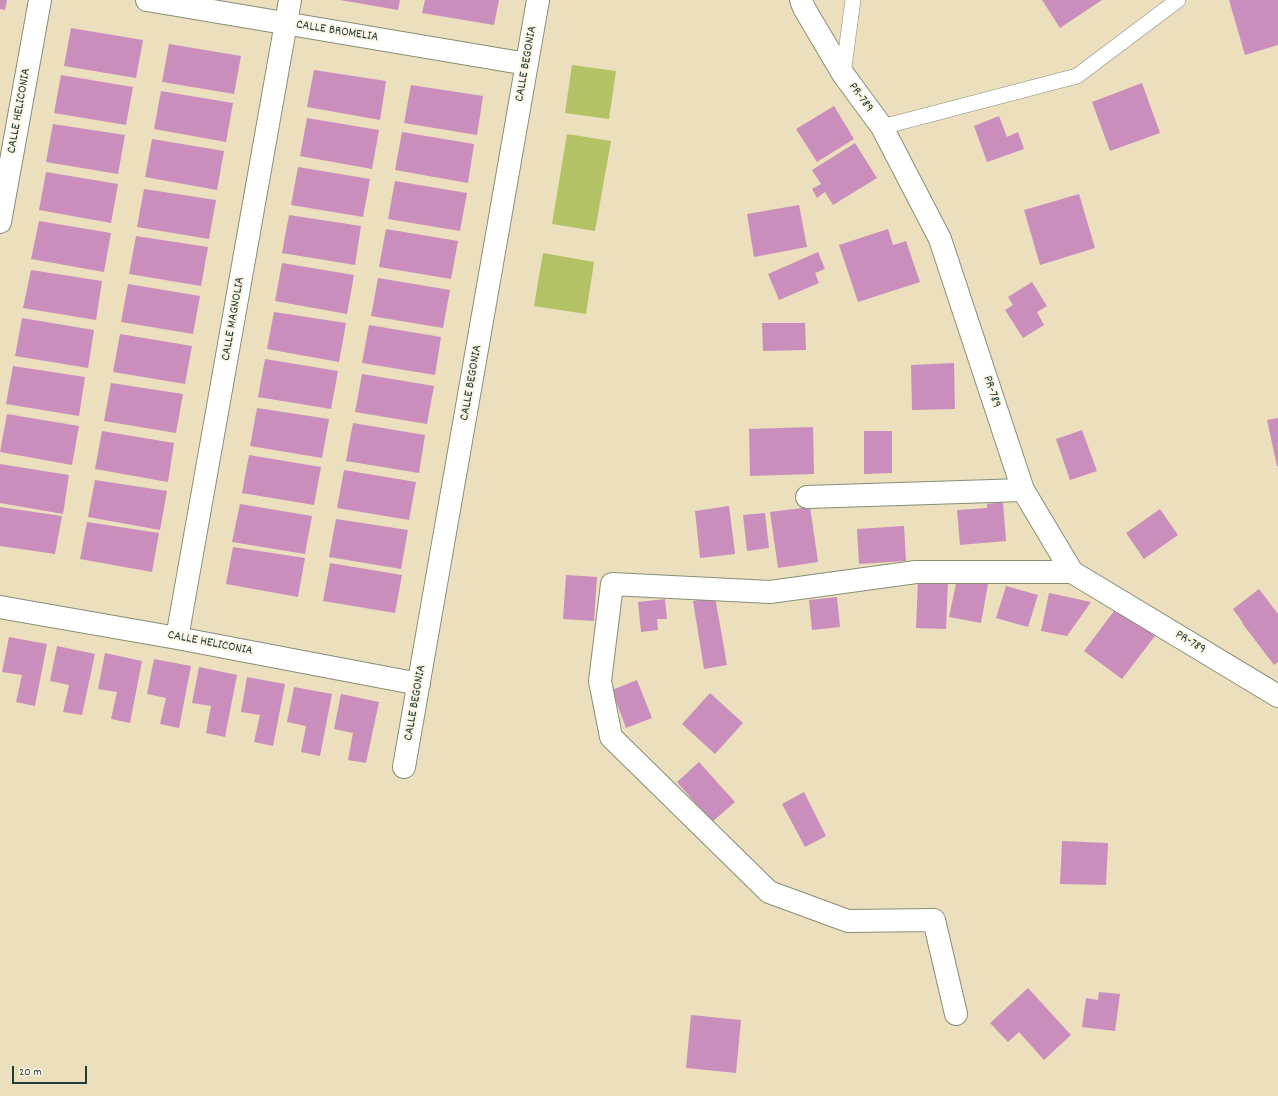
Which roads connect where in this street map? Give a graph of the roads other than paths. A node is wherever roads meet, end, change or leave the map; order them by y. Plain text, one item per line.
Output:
1 (40, 0) edge
2 (147, 0) edge
3 (290, 0) edge
4 (538, 0) edge
5 (801, 0) edge
6 (853, 0) edge
7 (1178, 0) edge
8 (286, 24) junction
9 (527, 64) junction
10 (843, 74) junction
11 (882, 127) junction
12 (0, 222) edge
13 (1023, 490) junction
14 (806, 497) dead end
15 (1072, 572) junction
16 (0, 607) edge
17 (177, 638) junction
18 (419, 684) junction
19 (1278, 696) edge
20 (404, 767) dead end
21 (956, 1014) dead end

1 - 12 street, CALLE HELICONIA
2 - 8 street, CALLE BROMELIA
3 - 8 street, CALLE MAGNOLIA
4 - 9 street, CALLE BEGONIA
5 - 10 street, PR-789 / PR-789
6 - 10 lane
7 - 11 lane
8 - 9 street, CALLE BROMELIA
8 - 17 street, CALLE MAGNOLIA
9 - 18 street, CALLE BEGONIA
10 - 11 street, PR-789 / PR-789
11 - 13 street, PR-789 / PR-789
13 - 14 street
13 - 15 street, PR-789 / PR-789
15 - 19 street, PR-789 / PR-789
15 - 21 street
16 - 17 street, CALLE HELICONIA
17 - 18 street, CALLE HELICONIA
18 - 20 street, CALLE BEGONIA

